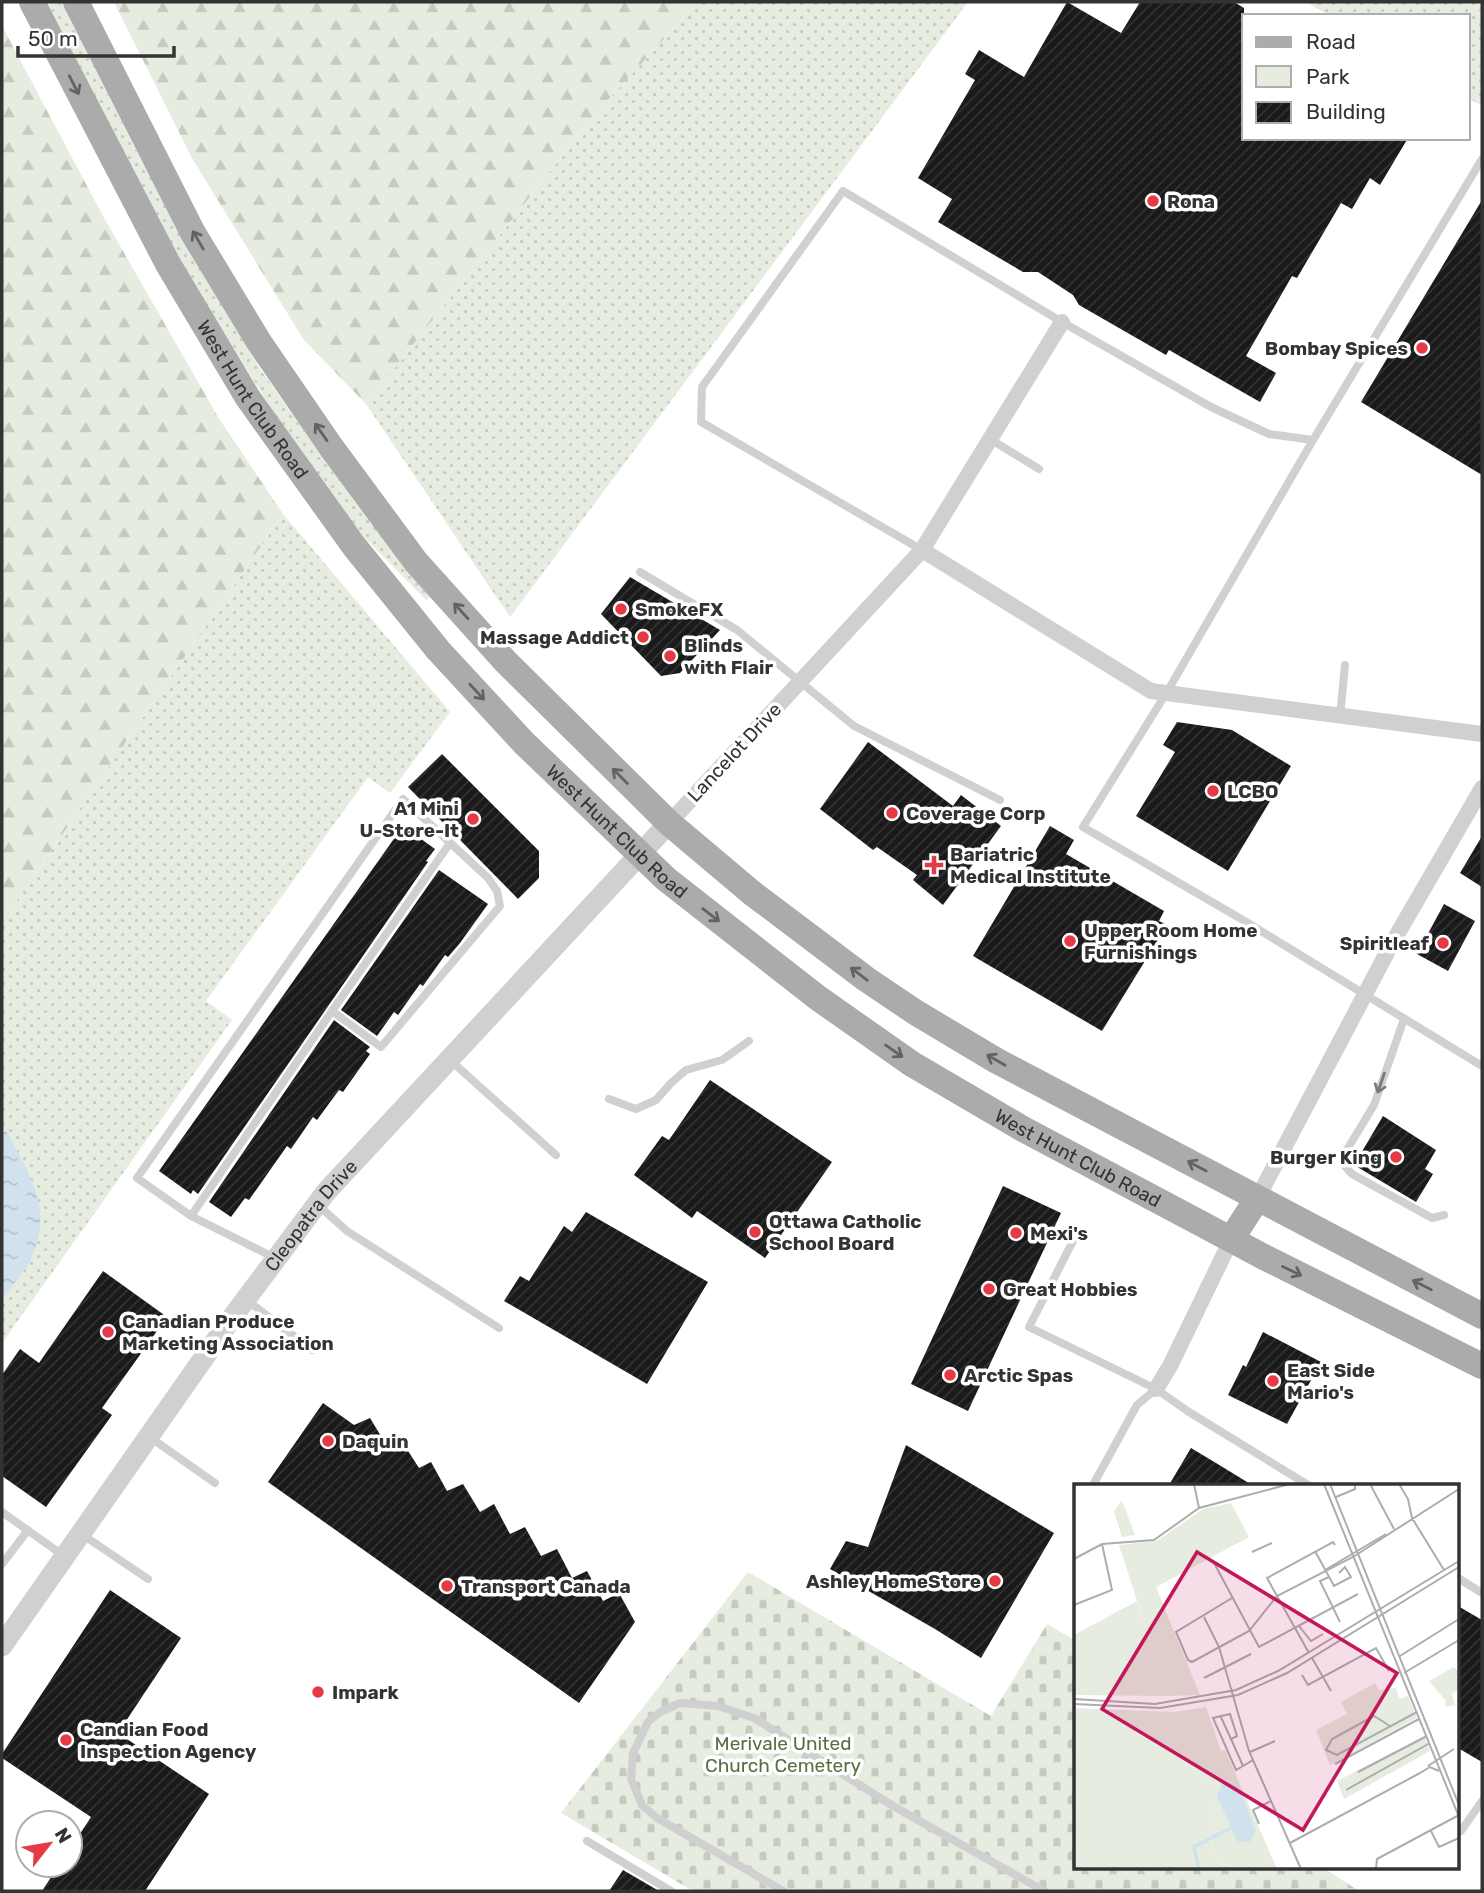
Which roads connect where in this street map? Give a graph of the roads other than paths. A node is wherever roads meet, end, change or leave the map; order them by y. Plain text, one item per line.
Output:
1 (32, 2) edge
2 (76, 2) edge
3 (1482, 159) edge
4 (1062, 322) junction
5 (990, 439) junction
6 (1313, 440) junction
7 (1040, 468) dead end
8 (922, 550) junction
9 (640, 572) dead end
10 (1345, 665) dead end
11 (800, 681) junction
12 (1167, 692) junction
13 (1340, 716) junction
14 (1482, 734) edge
15 (1482, 788) edge
16 (1000, 800) dead end
17 (669, 823) junction
18 (450, 843) junction
19 (641, 855) junction
20 (1364, 994) junction
21 (332, 1011) junction
22 (1404, 1019) junction
23 (748, 1041) dead end
24 (450, 1060) junction
25 (1482, 1066) edge
26 (609, 1099) dead end
27 (556, 1155) dead end
28 (1257, 1199) junction
29 (316, 1204) junction
30 (1444, 1215) dead end
31 (191, 1216) junction
32 (1232, 1238) junction
33 (1073, 1241) dead end
34 (275, 1258) junction
35 (245, 1299) junction
36 (1482, 1316) edge
37 (499, 1328) dead end
38 (312, 1350) dead end
39 (1482, 1366) edge
40 (1156, 1389) junction
41 (149, 1436) junction
42 (215, 1483) dead end
43 (1094, 1484) edge
44 (1306, 1484) edge
45 (2, 1512) edge
46 (28, 1530) junction
47 (80, 1534) junction
48 (64, 1556) junction
49 (2, 1564) edge
50 (148, 1579) dead end
51 (1460, 1579) edge
52 (1482, 1593) edge
53 (2, 1646) edge
54 (1482, 1801) edge
55 (1461, 1830) dead end
56 (587, 1841) dead end
57 (671, 1891) edge
58 (783, 1891) edge
59 (1044, 1891) edge

1 -> 19 main road, West Hunt Club Road
17 -> 2 main road, West Hunt Club Road
3 - 6 lane
4 - 5 street, Lancelot Drive
4 - 6 lane
4 - 8 lane
5 - 7 lane
5 - 8 street, Lancelot Drive
6 - 12 lane
8 - 11 street, Lancelot Drive
8 - 12 street
9 - 11 lane
10 - 13 lane
11 - 16 lane
11 - 17 street, Lancelot Drive
12 - 13 street
12 - 20 lane
13 - 14 street
15 - 20 street
17 - 19 street, Cleopatra Drive
28 -> 17 main road, West Hunt Club Road
18 - 21 lane
18 - 21 lane
18 - 31 lane
19 - 24 street, Cleopatra Drive
19 -> 32 main road, West Hunt Club Road
20 - 22 lane
20 - 28 street
21 - 31 lane
22 - 25 lane
22 -> 30 lane
23 - 26 lane
24 - 27 lane
24 - 29 street, Cleopatra Drive
28 - 32 main road
36 -> 28 main road, West Hunt Club Road
29 - 34 street, Cleopatra Drive
29 - 37 lane
31 - 34 lane
32 -> 39 main road, West Hunt Club Road
32 - 40 street
33 - 40 lane
34 - 35 street, Cleopatra Drive
35 - 38 lane
35 - 41 street, Cleopatra Drive
40 - 43 lane
40 - 44 lane
41 - 42 lane
41 - 47 street, Cleopatra Drive
45 - 46 lane
46 - 48 lane
46 - 49 lane
47 - 48 street, Cleopatra Drive
47 - 50 lane
48 - 53 street, Cleopatra Drive
51 - 52 lane
54 - 55 lane
56 - 57 lane
58 - 59 lane

